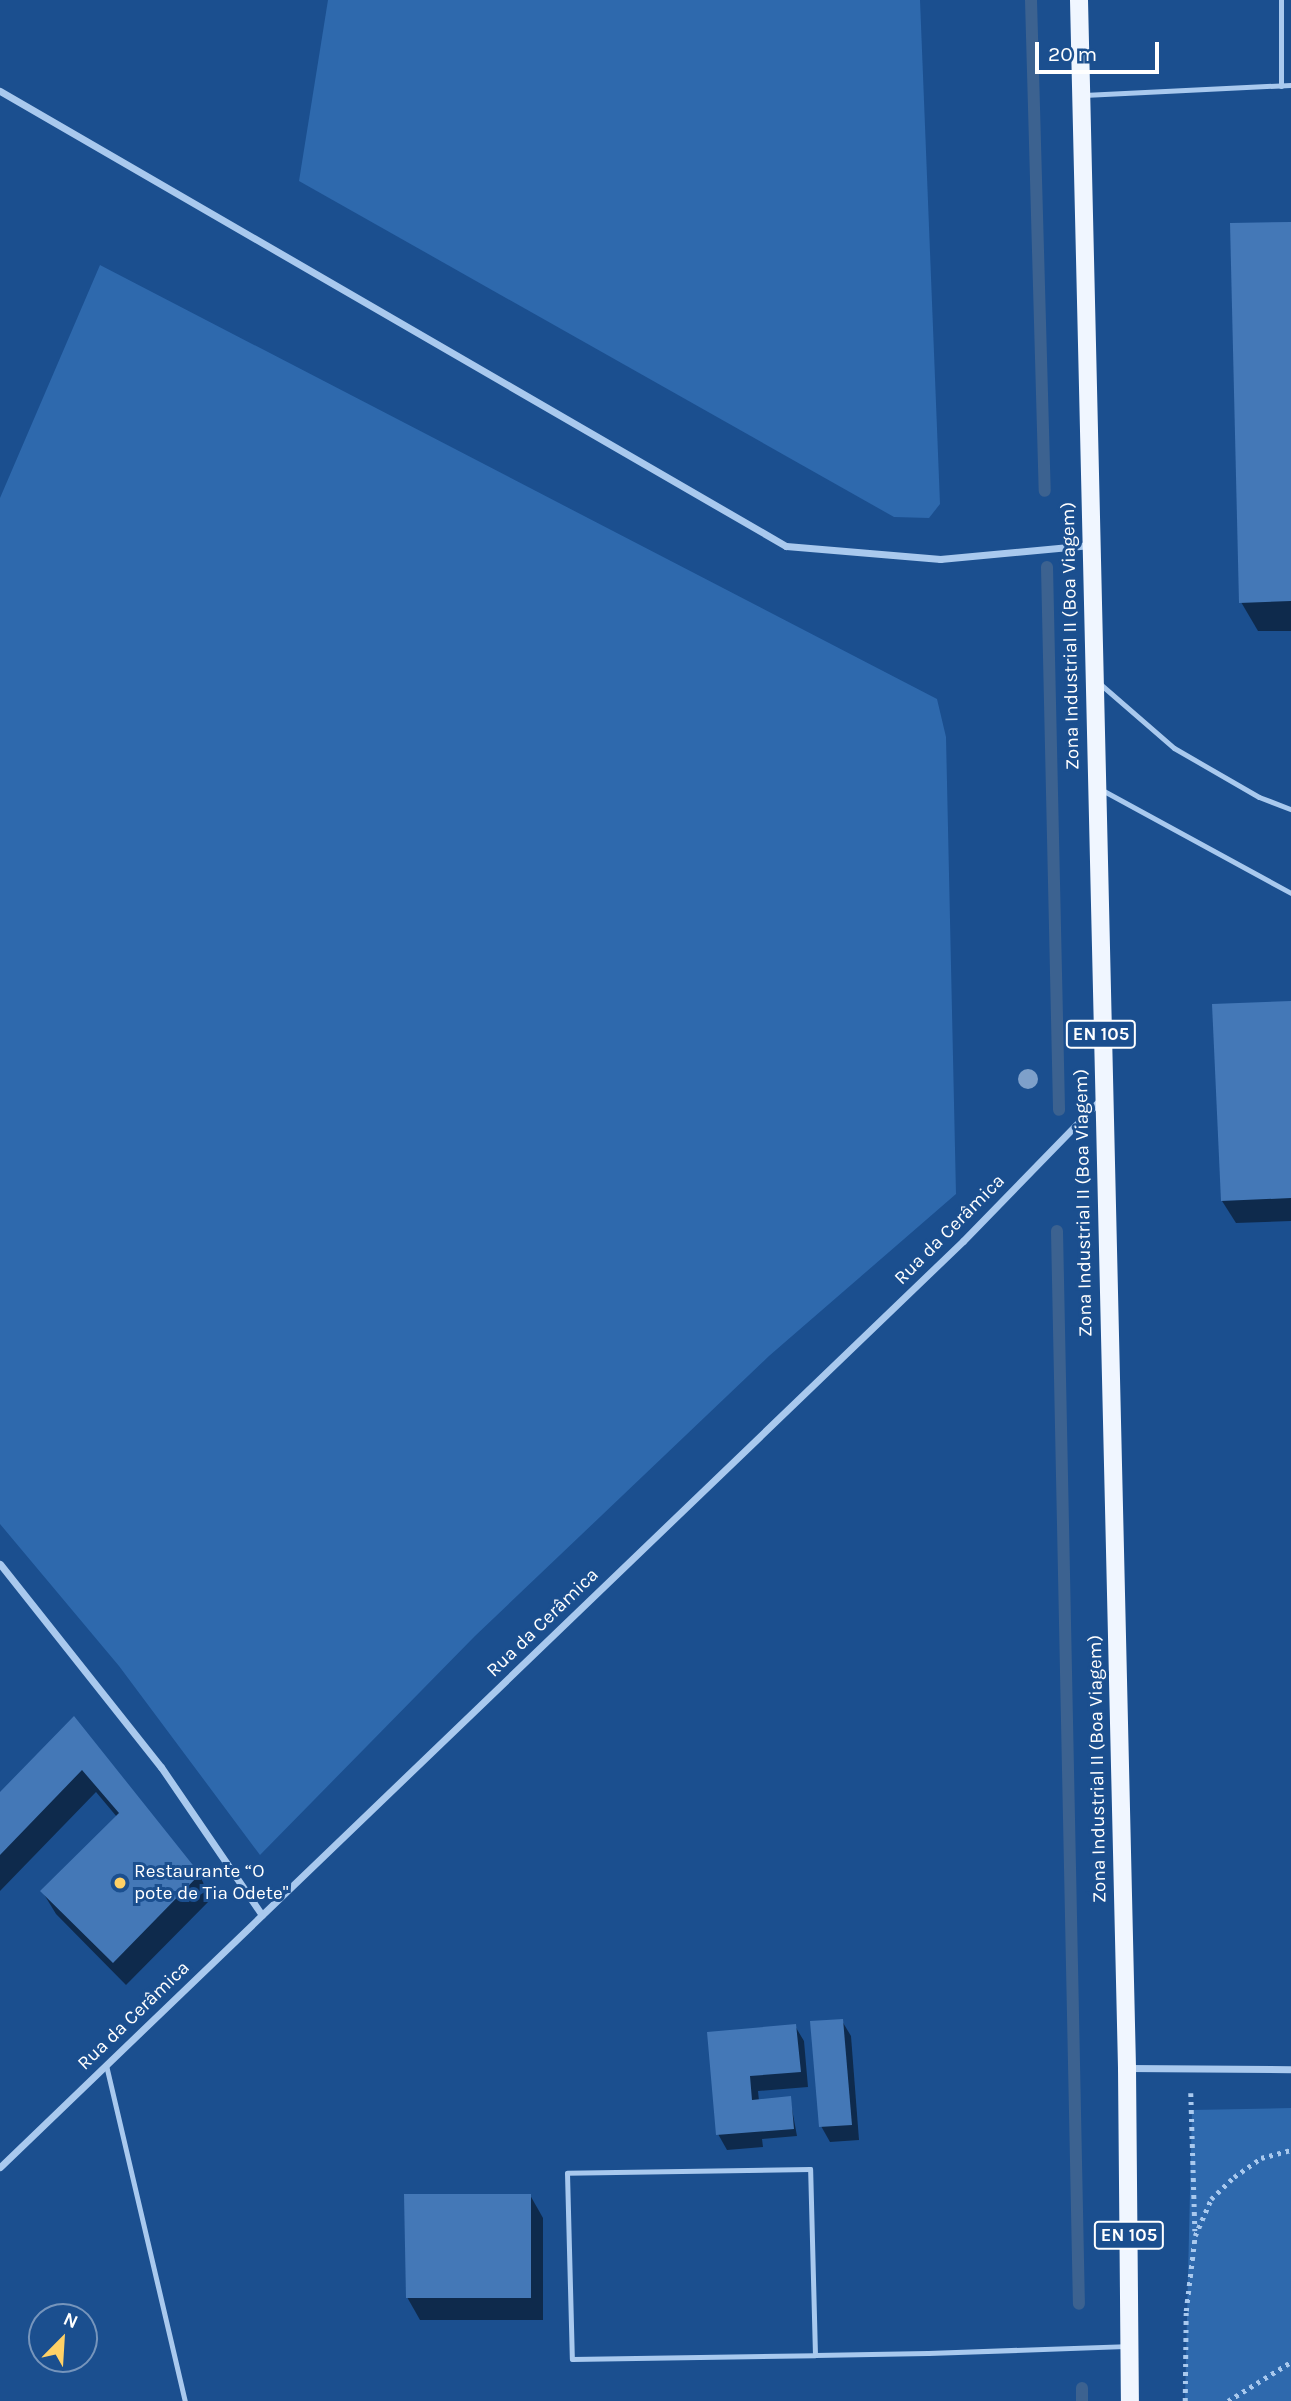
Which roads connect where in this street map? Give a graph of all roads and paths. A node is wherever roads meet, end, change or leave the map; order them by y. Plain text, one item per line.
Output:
1 (1079, 0) edge
2 (1281, 0) edge
3 (1291, 85) edge
4 (1281, 86) junction
5 (0, 91) edge
6 (1081, 95) junction
7 (1091, 545) junction
8 (1093, 679) junction
9 (1096, 787) junction
10 (1291, 809) edge
11 (1291, 893) edge
12 (1102, 1097) junction
13 (0, 1564) edge
14 (262, 1915) junction
15 (106, 2065) junction
16 (1127, 2068) junction
17 (1191, 2069) junction
18 (1291, 2069) edge
19 (1291, 2150) edge
20 (0, 2167) edge
21 (1195, 2236) junction
22 (1130, 2346) junction
23 (815, 2355) junction
24 (1291, 2362) edge
25 (185, 2401) edge
26 (1130, 2401) edge
27 (1185, 2401) edge
28 (1228, 2401) edge

1 - 6 main road, Zona Industrial II (Boa Viagem) / EN 105
2 - 4 lane
3 - 4 lane
4 - 6 lane
5 - 7 street
6 - 7 main road, Zona Industrial II (Boa Viagem) / EN 105
7 - 8 main road, Zona Industrial II (Boa Viagem) / EN 105
8 - 9 main road, Zona Industrial II (Boa Viagem) / EN 105
8 - 10 lane
9 - 11 lane
9 - 12 main road, Zona Industrial II (Boa Viagem) / EN 105
12 - 14 street, Rua da Cerâmica
12 - 16 main road, Zona Industrial II (Boa Viagem) / EN 105
13 - 14 street
14 - 15 street, Rua da Cerâmica
15 - 20 street, Rua da Cerâmica
15 - 25 lane
16 - 17 street
16 - 22 main road, EN 105
17 - 18 street
17 - 21 path
19 - 21 path
21 - 27 path
22 - 23 lane
22 - 26 main road, EN 105
23 - 23 lane
24 - 28 path

